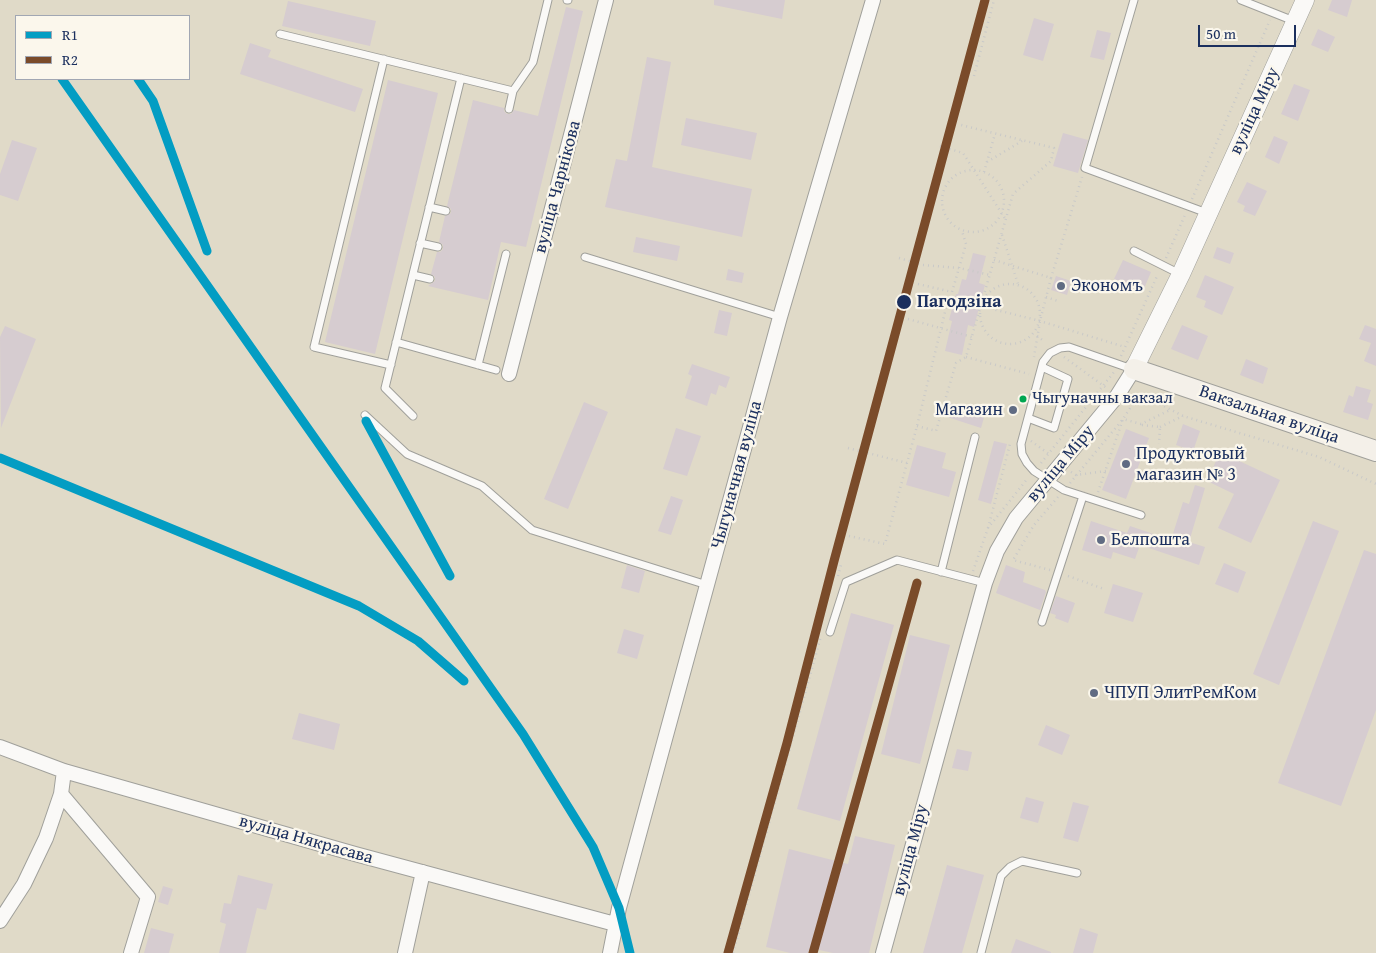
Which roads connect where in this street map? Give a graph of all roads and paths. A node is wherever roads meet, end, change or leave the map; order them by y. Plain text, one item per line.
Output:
1 (548, 0) edge
2 (606, 0) edge
3 (873, 0) edge
4 (994, 0) edge
5 (1134, 0) edge
6 (1241, 0) edge
7 (1305, 0) edge
8 (1273, 13) junction
9 (1295, 22) junction
10 (280, 34) dead end
11 (384, 59) junction
12 (974, 76) dead end
13 (461, 78) junction
14 (513, 91) junction
15 (509, 109) dead end
16 (961, 125) dead end
17 (995, 134) junction
18 (1022, 140) junction
19 (940, 146) dead end
20 (987, 162) junction
21 (1085, 168) junction
22 (974, 170) junction
23 (984, 172) junction
24 (429, 207) junction
25 (1188, 207) junction
26 (446, 211) dead end
27 (1001, 213) junction
28 (1208, 213) junction
29 (1006, 220) junction
30 (962, 231) junction
31 (1002, 234) junction
32 (420, 243) junction
33 (438, 247) dead end
34 (1134, 251) dead end
35 (506, 254) dead end
36 (584, 257) dead end
37 (899, 258) dead end
38 (994, 260) junction
39 (1163, 264) junction
40 (1013, 266) junction
41 (959, 268) junction
42 (1180, 274) junction
43 (413, 275) junction
44 (990, 275) junction
45 (1051, 278) junction
46 (430, 279) dead end
47 (918, 284) dead end
48 (1018, 284) junction
49 (1046, 296) junction
50 (1058, 301) dead end
51 (981, 306) junction
52 (946, 308) dead end
53 (780, 317) junction
54 (908, 319) dead end
55 (1040, 321) junction
56 (941, 328) junction
57 (1037, 336) junction
58 (972, 337) junction
59 (1044, 341) dead end
60 (396, 342) junction
61 (1125, 347) junction
62 (1062, 355) dead end
63 (1034, 356) dead end
64 (966, 357) junction
65 (1128, 363) junction
66 (390, 365) junction
67 (478, 365) junction
68 (1042, 367) junction
69 (1114, 371) dead end
70 (503, 372) joint
71 (1029, 374) dead end
72 (1103, 385) junction
73 (1111, 391) dead end
74 (1131, 407) dead end
75 (1170, 410) junction
76 (365, 415) dead end
77 (413, 416) dead end
78 (1182, 416) junction
79 (1028, 418) junction
80 (1141, 424) junction
81 (917, 426) junction
82 (1160, 428) junction
83 (1012, 436) dead end
84 (975, 437) dead end
85 (1028, 438) dead end
86 (1160, 444) dead end
87 (848, 448) dead end
88 (1376, 451) edge
89 (1049, 454) junction
90 (1055, 459) dead end
91 (907, 463) junction
92 (1039, 466) dead end
93 (1106, 471) junction
94 (1076, 475) dead end
95 (1029, 477) dead end
96 (1048, 479) junction
97 (1376, 484) edge
98 (1083, 496) junction
99 (1095, 500) junction
100 (1141, 515) dead end
101 (988, 528) junction
102 (849, 536) dead end
103 (841, 565) dead end
104 (941, 572) junction
105 (1059, 573) junction
106 (970, 579) junction
107 (985, 582) junction
108 (836, 583) dead end
109 (707, 585) junction
110 (1104, 588) dead end
111 (1042, 622) dead end
112 (826, 631) joint
113 (0, 746) edge
114 (64, 771) junction
115 (61, 794) junction
116 (423, 872) junction
117 (1077, 873) dead end
118 (0, 921) edge
119 (615, 924) junction
120 (130, 953) edge
121 (405, 953) edge
122 (610, 953) edge
123 (733, 953) edge
124 (883, 953) edge
125 (981, 953) edge

1 - 14 lane
2 - 70 street, вуліца Чарнікова
3 - 53 street, Чыгуначная вуліца
4 - 12 path
5 - 21 lane
6 - 8 lane
7 - 9 street, вуліца Міру
8 - 9 lane
8 - 25 path
9 - 28 street, вуліца Міру
10 - 11 lane
11 - 13 lane
11 - 66 lane
13 - 14 lane
13 - 24 lane
14 - 15 lane
16 - 17 path
17 - 18 path
17 - 20 path
18 - 20 path
18 - 29 path
19 - 22 path
20 - 23 path
21 - 25 lane
21 - 45 path
22 - 23 path
22 - 27 path
22 - 30 path
23 - 27 path
24 - 26 lane
24 - 32 lane
25 - 28 lane
25 - 39 path
27 - 29 path
27 - 30 path
28 - 42 street, вуліца Міру
29 - 31 path
30 - 41 path
31 - 38 path
31 - 40 path
32 - 33 lane
32 - 43 lane
34 - 39 lane
35 - 67 lane
36 - 53 lane
37 - 41 path
38 - 40 path
38 - 44 path
39 - 42 lane
39 - 61 path
40 - 45 path
40 - 48 path
41 - 44 path
41 - 47 path
42 - 65 street, вуліца Міру
43 - 46 lane
43 - 60 lane
44 - 51 path
45 - 49 path
48 - 51 path
48 - 55 path
49 - 50 path
49 - 55 path
51 - 55 path
51 - 55 path
51 - 58 path
52 - 56 path
53 - 109 street, Чыгуначная вуліца
54 - 56 path
55 - 57 path
55 - 61 path
56 - 58 path
56 - 81 path
57 - 59 path
57 - 63 path
58 - 64 path
60 - 66 lane
60 - 67 lane
61 - 65 path
62 - 72 path
64 - 71 path
64 - 81 path
65 - 68 lane
65 - 88 main road, Вакзальная вуліца
65 - 96 street, вуліца Міру
66 - 77 lane
67 - 70 lane
68 - 79 lane
68 - 79 lane
69 - 72 path
72 - 73 path
72 - 89 path
74 - 75 path
75 - 78 path
75 - 80 path
76 - 109 lane
78 - 82 path
78 - 97 path
79 - 96 lane
80 - 82 path
80 - 93 path
81 - 91 path
82 - 86 path
83 - 101 path
84 - 104 lane
85 - 89 path
87 - 91 path
89 - 90 path
89 - 92 path
91 - 102 path
93 - 94 path
93 - 99 path
95 - 101 path
96 - 98 lane
96 - 107 street, вуліца Міру
98 - 99 lane
98 - 105 lane
99 - 100 lane
101 - 106 path
103 - 108 path
104 - 106 lane
104 - 112 lane
105 - 110 path
105 - 111 lane
106 - 107 lane
107 - 124 street, вуліца Міру
109 - 119 street, Чыгуначная вуліца
112 - 123 path
113 - 114 street, вуліца Някрасава
114 - 115 street
114 - 116 street, вуліца Някрасава
115 - 118 street
115 - 120 street
116 - 119 street, вуліца Някрасава
116 - 121 street
117 - 125 lane
119 - 122 street, Чыгуначная вуліца

